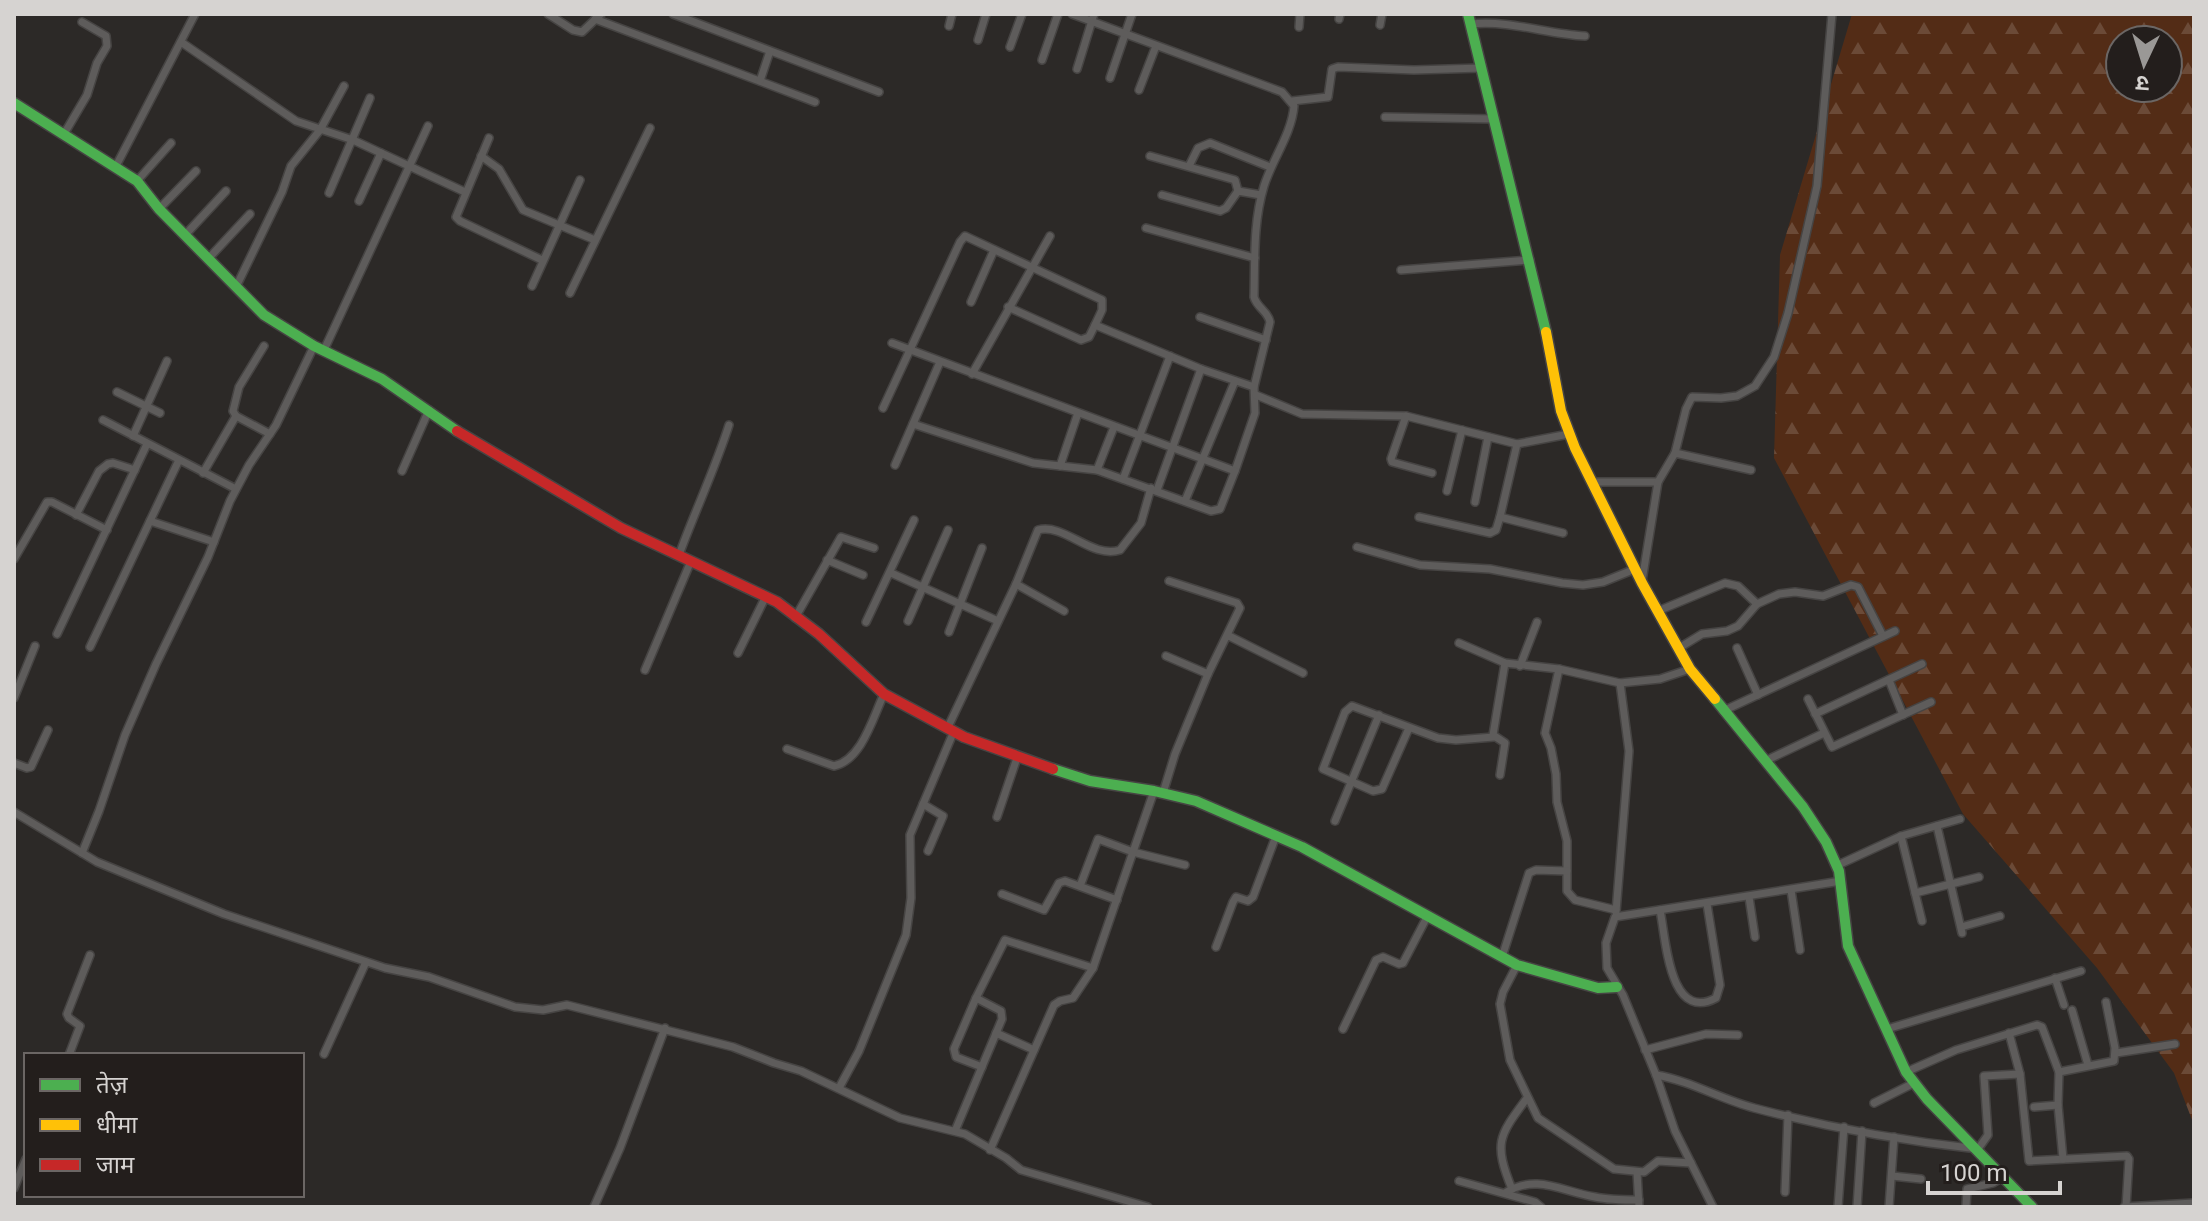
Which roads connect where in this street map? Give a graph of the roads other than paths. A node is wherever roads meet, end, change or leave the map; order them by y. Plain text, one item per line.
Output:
1 (195, 14) edge
2 (548, 14) edge
3 (673, 14) edge
4 (952, 14) edge
5 (986, 14) edge
6 (1022, 14) edge
7 (1058, 14) edge
8 (1072, 14) edge
9 (1132, 14) edge
10 (1300, 14) edge
11 (1382, 14) edge
12 (1832, 14) edge
13 (598, 17) edge
14 (1093, 18) edge
15 (1470, 19) edge
16 (82, 22) dead end
17 (1380, 25) dead end
18 (949, 26) dead end
19 (1299, 27) dead end
20 (1125, 34) junction
21 (1585, 36) dead end
22 (978, 40) dead end
23 (181, 42) junction
24 (1156, 46) junction
25 (1010, 47) dead end
26 (770, 51) junction
27 (1042, 60) dead end
28 (1482, 68) junction
29 (1077, 69) dead end
30 (1110, 78) dead end
31 (760, 81) junction
32 (344, 86) dead end
33 (1139, 90) dead end
34 (879, 92) dead end
35 (370, 98) dead end
36 (1292, 101) junction
37 (815, 102) dead end
38 (14, 103) edge
39 (1385, 117) dead end
40 (1494, 119) junction
41 (428, 126) dead end
42 (650, 128) dead end
43 (320, 130) junction
44 (64, 134) junction
45 (489, 138) dead end
46 (353, 140) junction
47 (171, 143) dead end
48 (381, 153) junction
49 (481, 156) junction
50 (1150, 156) dead end
51 (116, 166) junction
52 (411, 166) junction
53 (1189, 166) junction
54 (1270, 167) junction
55 (196, 171) dead end
56 (580, 180) dead end
57 (137, 181) junction
58 (226, 191) dead end
59 (1238, 191) junction
60 (465, 192) junction
61 (329, 193) dead end
62 (1162, 195) dead end
63 (1261, 195) junction
64 (359, 201) dead end
65 (159, 209) junction
66 (250, 214) dead end
67 (557, 226) junction
68 (1146, 228) dead end
69 (186, 234) junction
70 (1050, 236) dead end
71 (595, 240) junction
72 (994, 250) junction
73 (209, 258) junction
74 (1255, 258) junction
75 (542, 260) junction
76 (1530, 260) junction
77 (1032, 268) junction
78 (1401, 270) dead end
79 (532, 286) dead end
80 (236, 287) junction
81 (570, 293) dead end
82 (971, 302) dead end
83 (1008, 307) junction
84 (1200, 317) dead end
85 (1095, 325) junction
86 (1266, 340) junction
87 (892, 343) dead end
88 (264, 346) dead end
89 (319, 348) junction
90 (909, 350) junction
91 (1170, 356) junction
92 (167, 361) dead end
93 (940, 362) junction
94 (1201, 369) junction
95 (972, 374) junction
96 (1235, 381) junction
97 (1255, 391) junction
98 (117, 392) dead end
99 (146, 407) junction
100 (883, 408) dead end
101 (429, 410) junction
102 (160, 413) dead end
103 (1078, 413) junction
104 (236, 416) junction
105 (1406, 416) junction
106 (103, 420) dead end
107 (913, 424) junction
108 (729, 425) dead end
109 (1114, 427) junction
110 (1462, 430) junction
111 (270, 434) junction
112 (1569, 434) junction
113 (133, 436) junction
114 (1139, 436) junction
115 (1488, 437) junction
116 (147, 444) junction
117 (1517, 444) junction
118 (1171, 448) junction
119 (1675, 453) junction
120 (179, 460) junction
121 (1202, 460) junction
122 (895, 465) dead end
123 (1060, 466) junction
124 (135, 470) junction
125 (1097, 470) junction
126 (1751, 470) dead end
127 (402, 471) dead end
128 (1235, 471) junction
129 (203, 473) junction
130 (1432, 473) dead end
131 (1123, 479) junction
132 (1594, 482) junction
133 (1658, 482) junction
134 (236, 489) junction
135 (1154, 489) junction
136 (1447, 491) dead end
137 (1185, 501) junction
138 (1475, 502) dead end
139 (76, 515) junction
140 (1419, 517) dead end
141 (1500, 517) junction
142 (914, 520) dead end
143 (150, 521) junction
144 (107, 530) junction
145 (948, 530) dead end
146 (1563, 533) dead end
147 (214, 542) junction
148 (1357, 547) dead end
149 (874, 548) dead end
150 (982, 548) dead end
151 (679, 555) junction
152 (14, 559) edge
153 (827, 560) junction
154 (691, 561) junction
155 (1635, 569) junction
156 (891, 573) junction
157 (863, 575) dead end
158 (1169, 581) dead end
159 (1642, 583) junction
160 (1016, 584) junction
161 (922, 588) junction
162 (766, 596) junction
163 (1757, 604) junction
164 (959, 605) junction
165 (1064, 611) dead end
166 (1658, 611) junction
167 (795, 618) junction
168 (908, 621) dead end
169 (998, 621) junction
170 (866, 622) dead end
171 (1537, 622) dead end
172 (1895, 631) dead end
173 (949, 632) dead end
174 (57, 634) dead end
175 (1229, 636) junction
176 (1883, 636) junction
177 (1459, 643) dead end
178 (35, 646) dead end
179 (90, 647) dead end
180 (1679, 648) junction
181 (1737, 648) dead end
182 (738, 653) dead end
183 (1166, 656) dead end
184 (1505, 663) junction
185 (1922, 664) dead end
186 (1520, 666) junction
187 (1559, 669) junction
188 (1690, 669) junction
189 (645, 670) dead end
190 (1303, 673) dead end
191 (1208, 674) junction
192 (1889, 680) junction
193 (1620, 683) junction
194 (884, 694) junction
195 (1758, 695) junction
196 (14, 698) edge
197 (1808, 699) dead end
198 (1931, 702) dead end
199 (1723, 711) junction
200 (1815, 714) junction
201 (1379, 715) junction
202 (1903, 715) junction
203 (1409, 728) junction
204 (951, 729) junction
205 (48, 730) dead end
206 (1824, 733) junction
207 (1494, 737) junction
208 (787, 749) dead end
209 (1017, 758) junction
210 (1765, 762) junction
211 (14, 763) edge
212 (1500, 775) dead end
213 (1351, 782) junction
214 (1158, 792) junction
215 (923, 804) junction
216 (14, 812) edge
217 (997, 817) dead end
218 (1960, 819) dead end
219 (1335, 821) dead end
220 (1937, 826) junction
221 (1276, 836) junction
222 (1901, 836) junction
223 (928, 851) dead end
224 (1133, 852) junction
225 (82, 853) junction
226 (1185, 865) dead end
227 (1838, 865) junction
228 (1567, 871) junction
229 (1979, 877) dead end
230 (1841, 881) junction
231 (1080, 886) junction
232 (1950, 886) junction
233 (1791, 890) junction
234 (1915, 893) junction
235 (1002, 894) dead end
236 (1749, 897) junction
237 (1117, 900) junction
238 (1707, 904) junction
239 (1660, 910) junction
240 (1616, 914) junction
241 (2000, 916) dead end
242 (1427, 917) junction
243 (1922, 921) dead end
244 (1755, 937) dead end
245 (1216, 947) dead end
246 (1800, 950) dead end
247 (90, 955) dead end
248 (1502, 957) junction
249 (366, 962) junction
250 (1517, 965) junction
251 (1093, 968) junction
252 (2081, 971) dead end
253 (2055, 978) junction
254 (1617, 987) junction
255 (976, 998) junction
256 (2106, 1002) dead end
257 (2064, 1005) dead end
258 (2072, 1010) dead end
259 (665, 1028) junction
260 (1343, 1029) dead end
261 (1887, 1029) junction
262 (996, 1033) junction
263 (2009, 1033) junction
264 (1738, 1035) dead end
265 (2175, 1044) dead end
266 (1034, 1050) junction
267 (1645, 1050) junction
268 (70, 1053) edge
269 (2116, 1053) junction
270 (324, 1054) dead end
271 (2088, 1065) junction
272 (982, 1067) junction
273 (1906, 1072) junction
274 (2059, 1072) junction
275 (2020, 1074) junction
276 (1656, 1075) junction
277 (1914, 1083) junction
278 (839, 1088) junction
279 (1527, 1098) junction
280 (1874, 1103) dead end
281 (2058, 1105) junction
282 (2034, 1107) dead end
283 (1788, 1115) junction
284 (1844, 1127) junction
285 (955, 1131) junction
286 (1862, 1131) junction
287 (1894, 1137) junction
288 (1978, 1149) junction
289 (990, 1150) junction
290 (2063, 1159) junction
291 (1691, 1163) junction
292 (24, 1164) edge
293 (1637, 1172) junction
294 (1892, 1176) junction
295 (2003, 1177) junction
296 (1921, 1179) dead end
297 (1459, 1181) dead end
298 (14, 1188) edge
299 (1509, 1191) junction
300 (1785, 1192) dead end
301 (1108, 1196) junction
302 (2194, 1203) edge
303 (1639, 1204) edge
304 (594, 1207) edge
305 (1105, 1207) edge
306 (1148, 1207) edge
307 (1541, 1207) edge
308 (1713, 1207) edge
309 (1838, 1207) edge
310 (1857, 1207) edge
311 (1889, 1207) edge
312 (1966, 1207) edge
313 (2032, 1207) edge
314 (2124, 1207) edge

1 - 23 street
2 - 13 street
3 - 26 street
4 - 18 street
5 - 22 street
6 - 25 street
7 - 27 street
8 - 14 street
9 - 20 street
10 - 19 street
11 - 17 street
12 - 119 street
13 - 31 street
14 - 20 street
14 - 29 street
15 - 21 street
15 - 28 street
16 - 44 street
20 - 24 street
20 - 30 street
23 - 43 street
23 - 51 street
24 - 33 street
24 - 36 street
26 - 31 street
26 - 34 street
28 - 36 street
28 - 40 street
31 - 37 street
32 - 43 street
35 - 46 street
36 - 54 street
38 - 44 street
39 - 40 street
40 - 76 street
41 - 52 street
42 - 71 street
43 - 46 street
43 - 80 street
44 - 51 street
45 - 49 street
46 - 48 street
46 - 61 street
47 - 57 street
48 - 52 street
48 - 64 street
49 - 60 street
49 - 67 street
50 - 53 street
51 - 57 street
52 - 60 street
52 - 89 street
53 - 54 street
53 - 59 street
54 - 63 street
55 - 65 street
56 - 67 street
57 - 65 street
58 - 69 street
59 - 62 street
59 - 63 street
60 - 75 street
63 - 74 street
65 - 69 street
66 - 73 street
67 - 71 street
67 - 75 street
68 - 74 street
69 - 73 street
70 - 77 street
71 - 81 street
72 - 77 street
72 - 82 street
72 - 90 street
73 - 80 street
74 - 86 street
75 - 79 street
76 - 78 street
76 - 112 street
77 - 83 street
77 - 85 street
80 - 89 street
83 - 85 street
83 - 95 street
84 - 86 street
85 - 91 street
86 - 97 street
87 - 90 street
88 - 104 street
89 - 101 street
89 - 111 street
90 - 93 street
90 - 100 street
91 - 94 street
91 - 114 street
92 - 99 street
93 - 95 street
93 - 107 street
94 - 96 street
94 - 118 street
95 - 103 street
96 - 97 street
96 - 121 street
97 - 105 street
97 - 128 street
98 - 99 street
99 - 102 street
99 - 113 street
101 - 127 street
101 - 151 street
103 - 109 street
103 - 123 street
104 - 111 street
104 - 129 street
105 - 110 street
105 - 130 street
106 - 113 street
107 - 122 street
107 - 123 street
108 - 151 street
109 - 114 street
109 - 125 street
110 - 115 street
110 - 136 street
111 - 134 street
112 - 117 street
112 - 132 street
113 - 116 street
114 - 118 street
114 - 131 street
115 - 117 street
115 - 138 street
116 - 120 street
116 - 124 street
117 - 141 street
118 - 121 street
118 - 135 street
119 - 126 street
119 - 133 street
120 - 129 street
120 - 143 street
121 - 128 street
121 - 137 street
123 - 125 street
124 - 139 street
124 - 144 street
125 - 131 street
128 - 137 street
129 - 134 street
131 - 135 street
132 - 133 street
132 - 155 street
133 - 159 street
134 - 147 street
135 - 137 street
135 - 160 street
139 - 144 street
139 - 152 street
140 - 141 street
141 - 146 street
142 - 156 street
143 - 147 street
143 - 179 street
144 - 174 street
145 - 161 street
147 - 225 street
148 - 155 street
149 - 153 street
150 - 164 street
151 - 154 street
153 - 157 street
153 - 167 street
154 - 162 street
154 - 189 street
155 - 159 street
156 - 161 street
156 - 170 street
158 - 175 street
159 - 166 street
160 - 165 street
160 - 169 street
161 - 164 street
161 - 168 street
162 - 167 street
162 - 182 street
163 - 166 street
163 - 176 street
163 - 180 street
164 - 169 street
164 - 173 street
166 - 180 street
167 - 194 street
169 - 204 street
171 - 186 street
172 - 176 street
175 - 190 street
175 - 191 street
176 - 195 street
177 - 184 street
178 - 196 street
180 - 188 street
181 - 195 street
183 - 191 street
184 - 186 street
184 - 207 street
185 - 192 street
186 - 187 street
187 - 193 street
187 - 228 street
188 - 193 street
188 - 199 street
191 - 214 street
192 - 200 street
192 - 202 street
193 - 240 street
194 - 204 street
194 - 208 street
195 - 199 street
197 - 200 street
198 - 202 street
199 - 210 street
200 - 206 street
201 - 203 street
201 - 213 street
201 - 213 street
202 - 206 street
203 - 207 street
203 - 213 street
204 - 209 street
204 - 215 street
205 - 211 street
206 - 210 street
207 - 212 street
209 - 214 street
209 - 217 street
210 - 227 street
213 - 219 street
214 - 221 street
214 - 224 street
215 - 223 street
215 - 278 street
216 - 225 street
218 - 220 street
220 - 222 street
220 - 232 street
221 - 242 street
221 - 245 street
222 - 227 street
222 - 234 street
224 - 226 street
224 - 231 street
224 - 237 street
225 - 249 street
227 - 230 street
228 - 240 street
228 - 248 street
229 - 232 street
230 - 233 street
230 - 261 street
231 - 235 street
231 - 237 street
232 - 234 street
232 - 241 street
233 - 236 street
233 - 246 street
234 - 243 street
236 - 238 street
236 - 244 street
237 - 251 street
238 - 239 street
238 - 239 street
239 - 240 street
240 - 254 street
242 - 248 street
242 - 260 street
247 - 268 street
248 - 250 street
249 - 259 street
249 - 270 street
250 - 254 street
250 - 279 street
251 - 255 street
251 - 266 street
252 - 253 street
253 - 257 street
253 - 261 street
254 - 267 street
255 - 262 street
255 - 272 street
256 - 269 street
258 - 271 street
259 - 278 street
259 - 304 street
261 - 273 street
262 - 266 street
262 - 272 street
263 - 273 street
263 - 274 street
263 - 275 street
264 - 267 street
265 - 269 street
266 - 289 street
267 - 276 street
269 - 271 street
271 - 274 street
272 - 285 street
273 - 277 street
274 - 281 street
275 - 288 street
275 - 290 street
276 - 283 street
276 - 291 street
277 - 280 street
277 - 288 street
278 - 285 street
279 - 293 street
279 - 299 street
281 - 282 street
281 - 290 street
283 - 284 street
283 - 300 street
284 - 286 street
284 - 309 street
285 - 289 street
286 - 287 street
286 - 310 street
287 - 288 street
287 - 294 street
288 - 295 street
289 - 301 street
290 - 314 street
291 - 293 street
291 - 308 street
292 - 298 street
293 - 303 street
294 - 296 street
294 - 311 street
295 - 312 street
295 - 313 street
297 - 299 street
299 - 303 street
299 - 307 street
301 - 305 street
301 - 306 street
302 - 314 street

